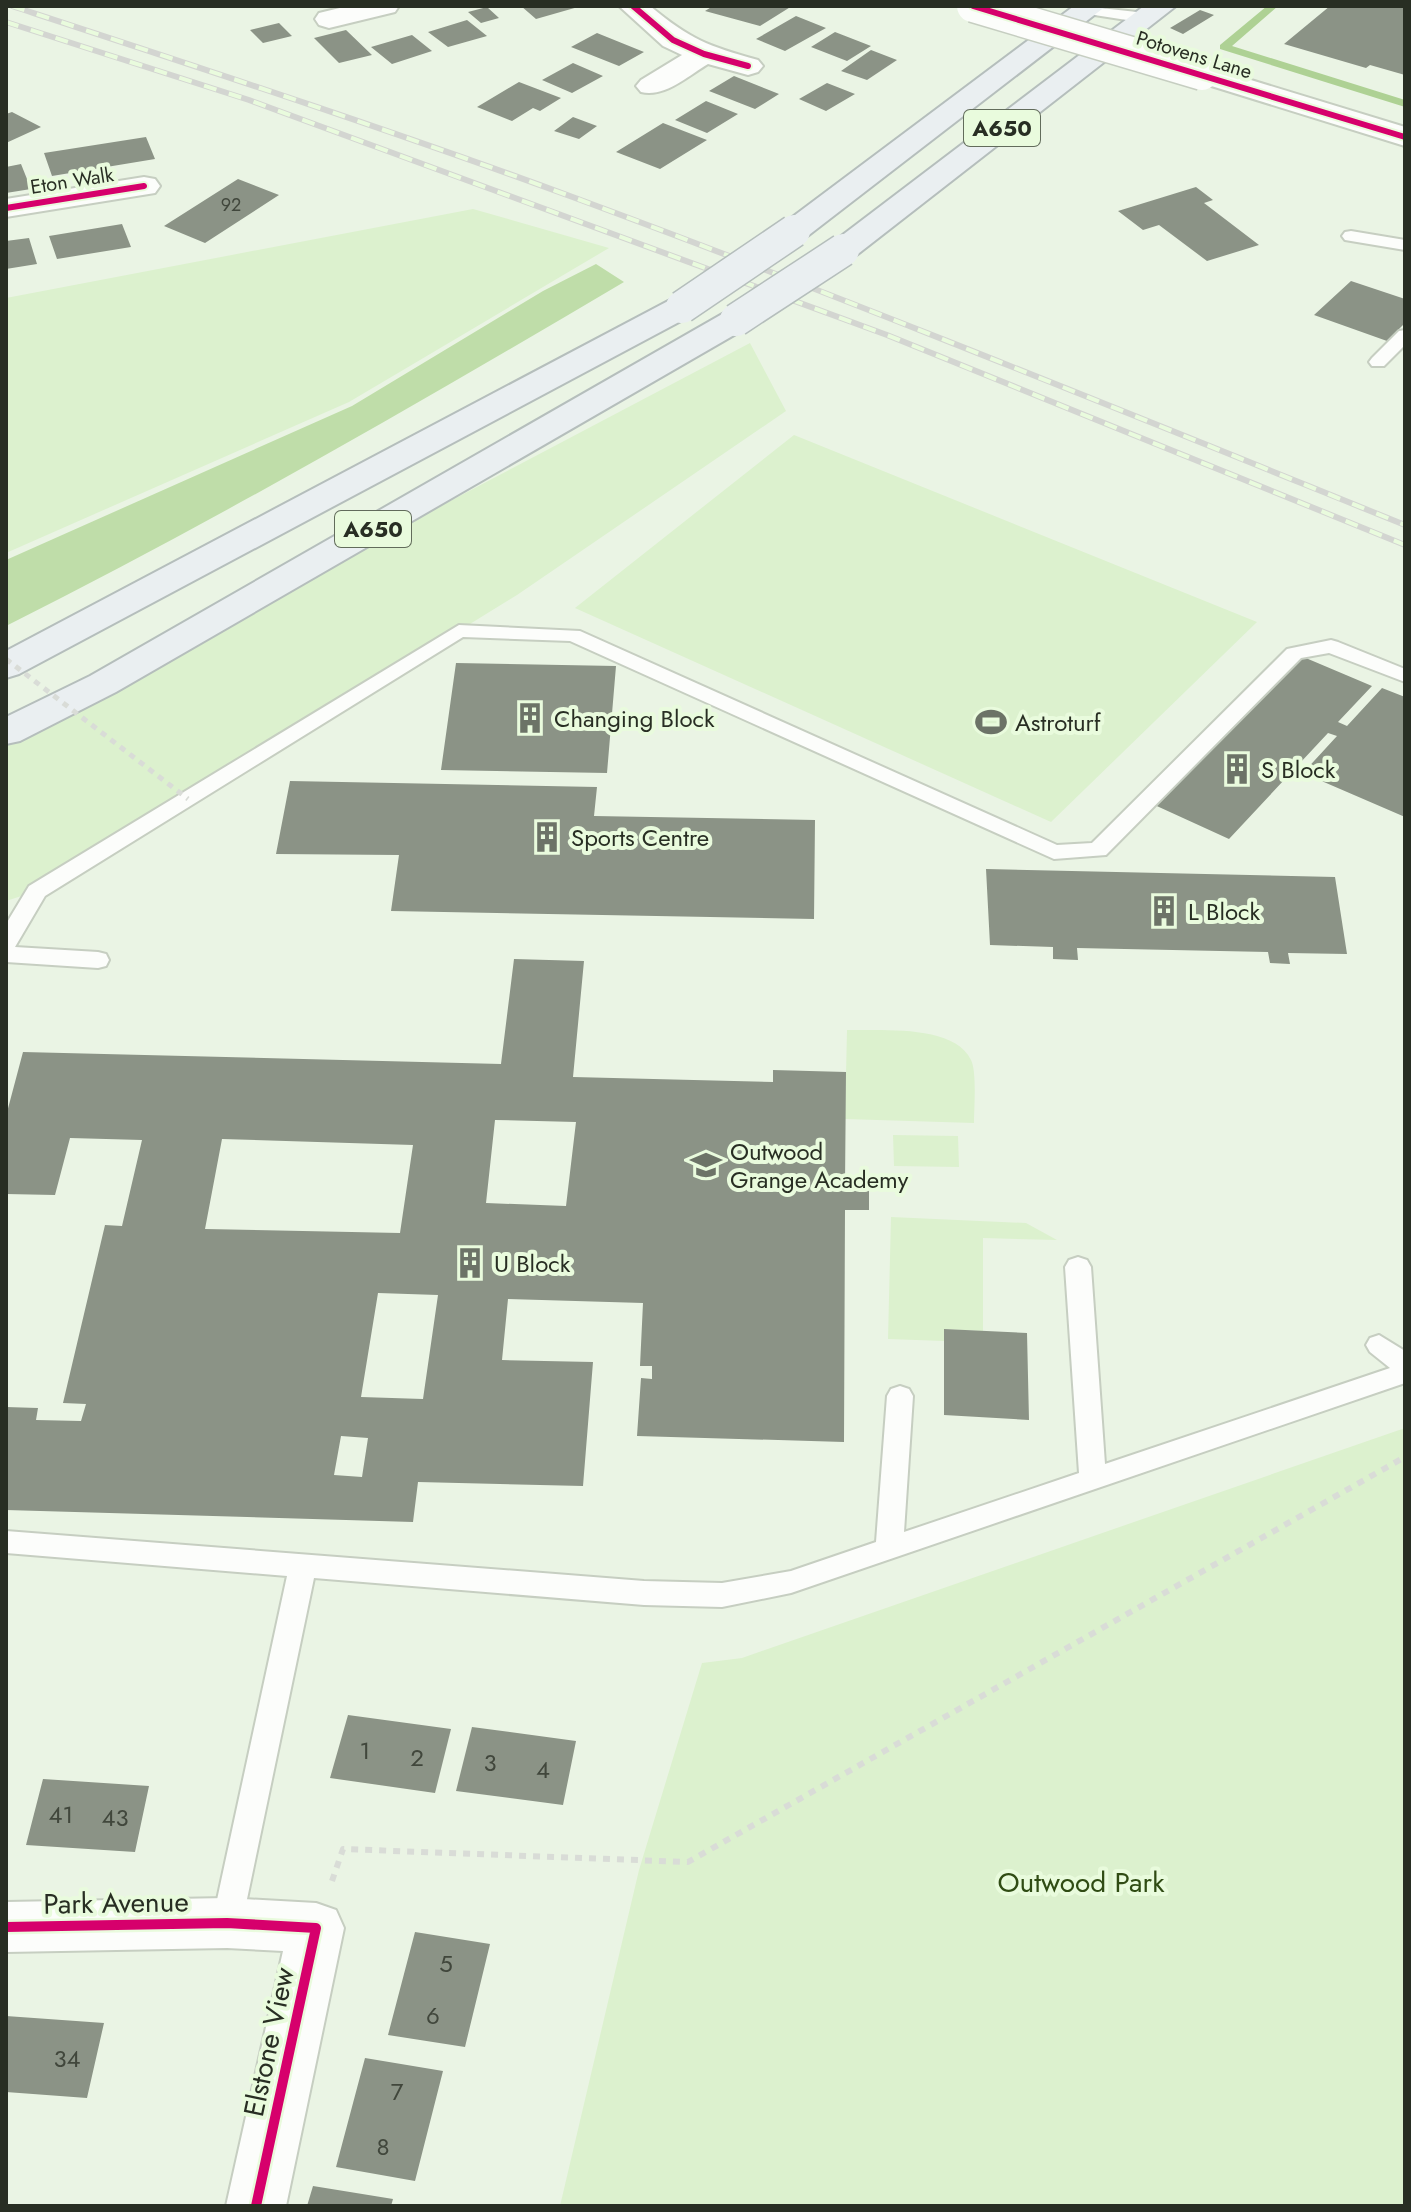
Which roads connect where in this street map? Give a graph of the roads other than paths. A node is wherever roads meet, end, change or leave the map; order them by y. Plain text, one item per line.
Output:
1 (633, 6) edge
2 (973, 6) edge
3 (376, 7) edge
4 (1090, 8) edge
5 (1154, 12) edge
6 (329, 19) dead end
7 (704, 54) junction
8 (748, 66) dead end
9 (651, 86) dead end
10 (1405, 137) edge
11 (144, 186) dead end
12 (6, 208) edge
13 (1351, 236) dead end
14 (1405, 245) edge
15 (1405, 335) edge
16 (1378, 362) dead end
17 (6, 666) edge
18 (1405, 676) edge
19 (6, 732) edge
20 (6, 943) edge
21 (6, 954) edge
22 (98, 960) dead end
23 (1078, 1267) dead end
24 (1379, 1345) dead end
25 (1405, 1365) edge
26 (1405, 1373) edge
27 (900, 1396) dead end
28 (1093, 1481) junction
29 (6, 1542) edge
30 (889, 1550) junction
31 (303, 1567) junction
32 (227, 1923) junction
33 (6, 1927) edge
34 (256, 2206) edge

1 - 7 street
2 - 10 street, Potovens Lane, bridge
3 - 6 street
4 - 5 lane
4 - 17 highway, A650, bridge
5 - 19 highway, A650, bridge
7 - 8 street
7 - 9 street
11 - 12 street, Eton Walk
13 - 14 lane
15 - 16 lane
18 - 20 lane
21 - 22 lane
23 - 28 lane
24 - 25 lane
26 - 28 lane
27 - 30 lane
28 - 30 lane
29 - 31 lane
30 - 31 lane
31 - 32 lane
32 - 33 street, Park Avenue
32 - 34 street, Elstone View

